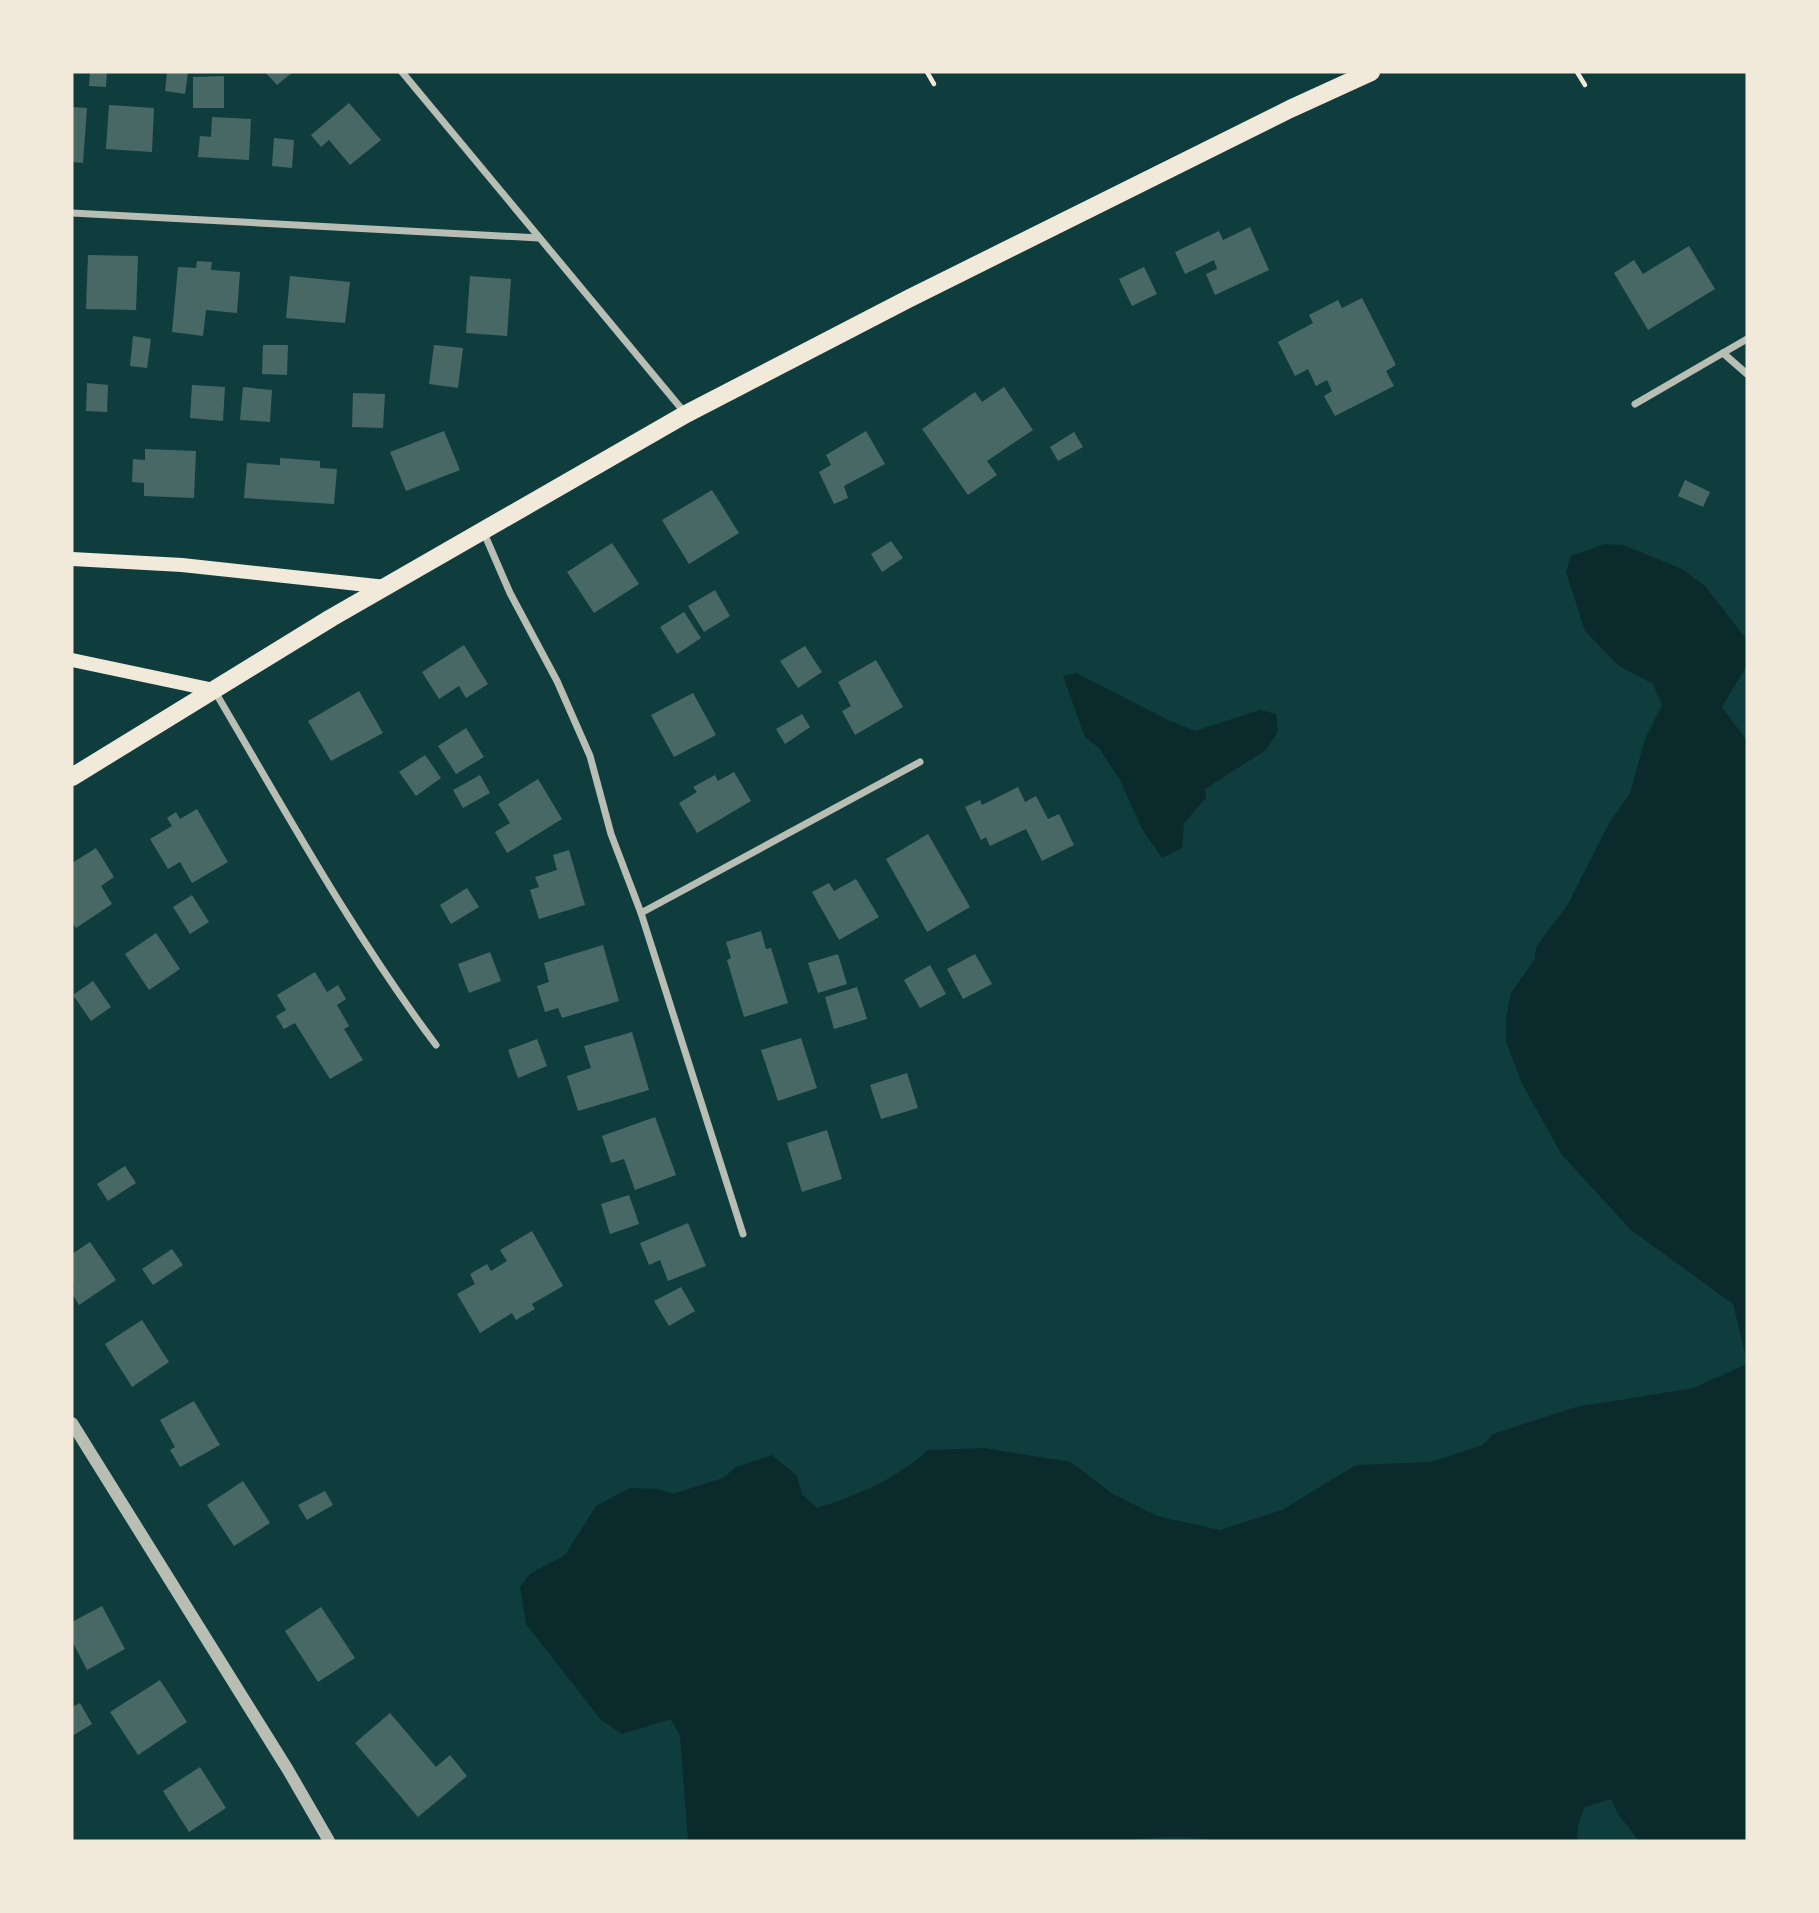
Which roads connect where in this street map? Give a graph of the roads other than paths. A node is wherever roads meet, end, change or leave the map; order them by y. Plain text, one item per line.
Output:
1 (402, 72) edge
2 (1371, 72) edge
3 (72, 213) edge
4 (539, 238) junction
5 (1747, 339) edge
6 (1723, 354) junction
7 (1747, 374) edge
8 (1635, 404) dead end
9 (686, 414) junction
10 (483, 532) junction
11 (72, 559) edge
12 (386, 587) junction
13 (72, 660) edge
14 (214, 690) junction
15 (920, 762) dead end
16 (72, 778) edge
17 (642, 913) junction
18 (436, 1045) dead end
19 (743, 1234) dead end
20 (72, 1423) edge
21 (329, 1841) edge

1 - 4 street
2 - 9 main road
3 - 4 street
4 - 9 street
5 - 6 street
6 - 7 street
6 - 8 street
9 - 10 main road
10 - 12 main road
10 - 17 street
11 - 12 main road
12 - 14 main road
13 - 14 main road
14 - 16 main road
14 - 18 street
15 - 17 street
17 - 19 street
20 - 21 street

